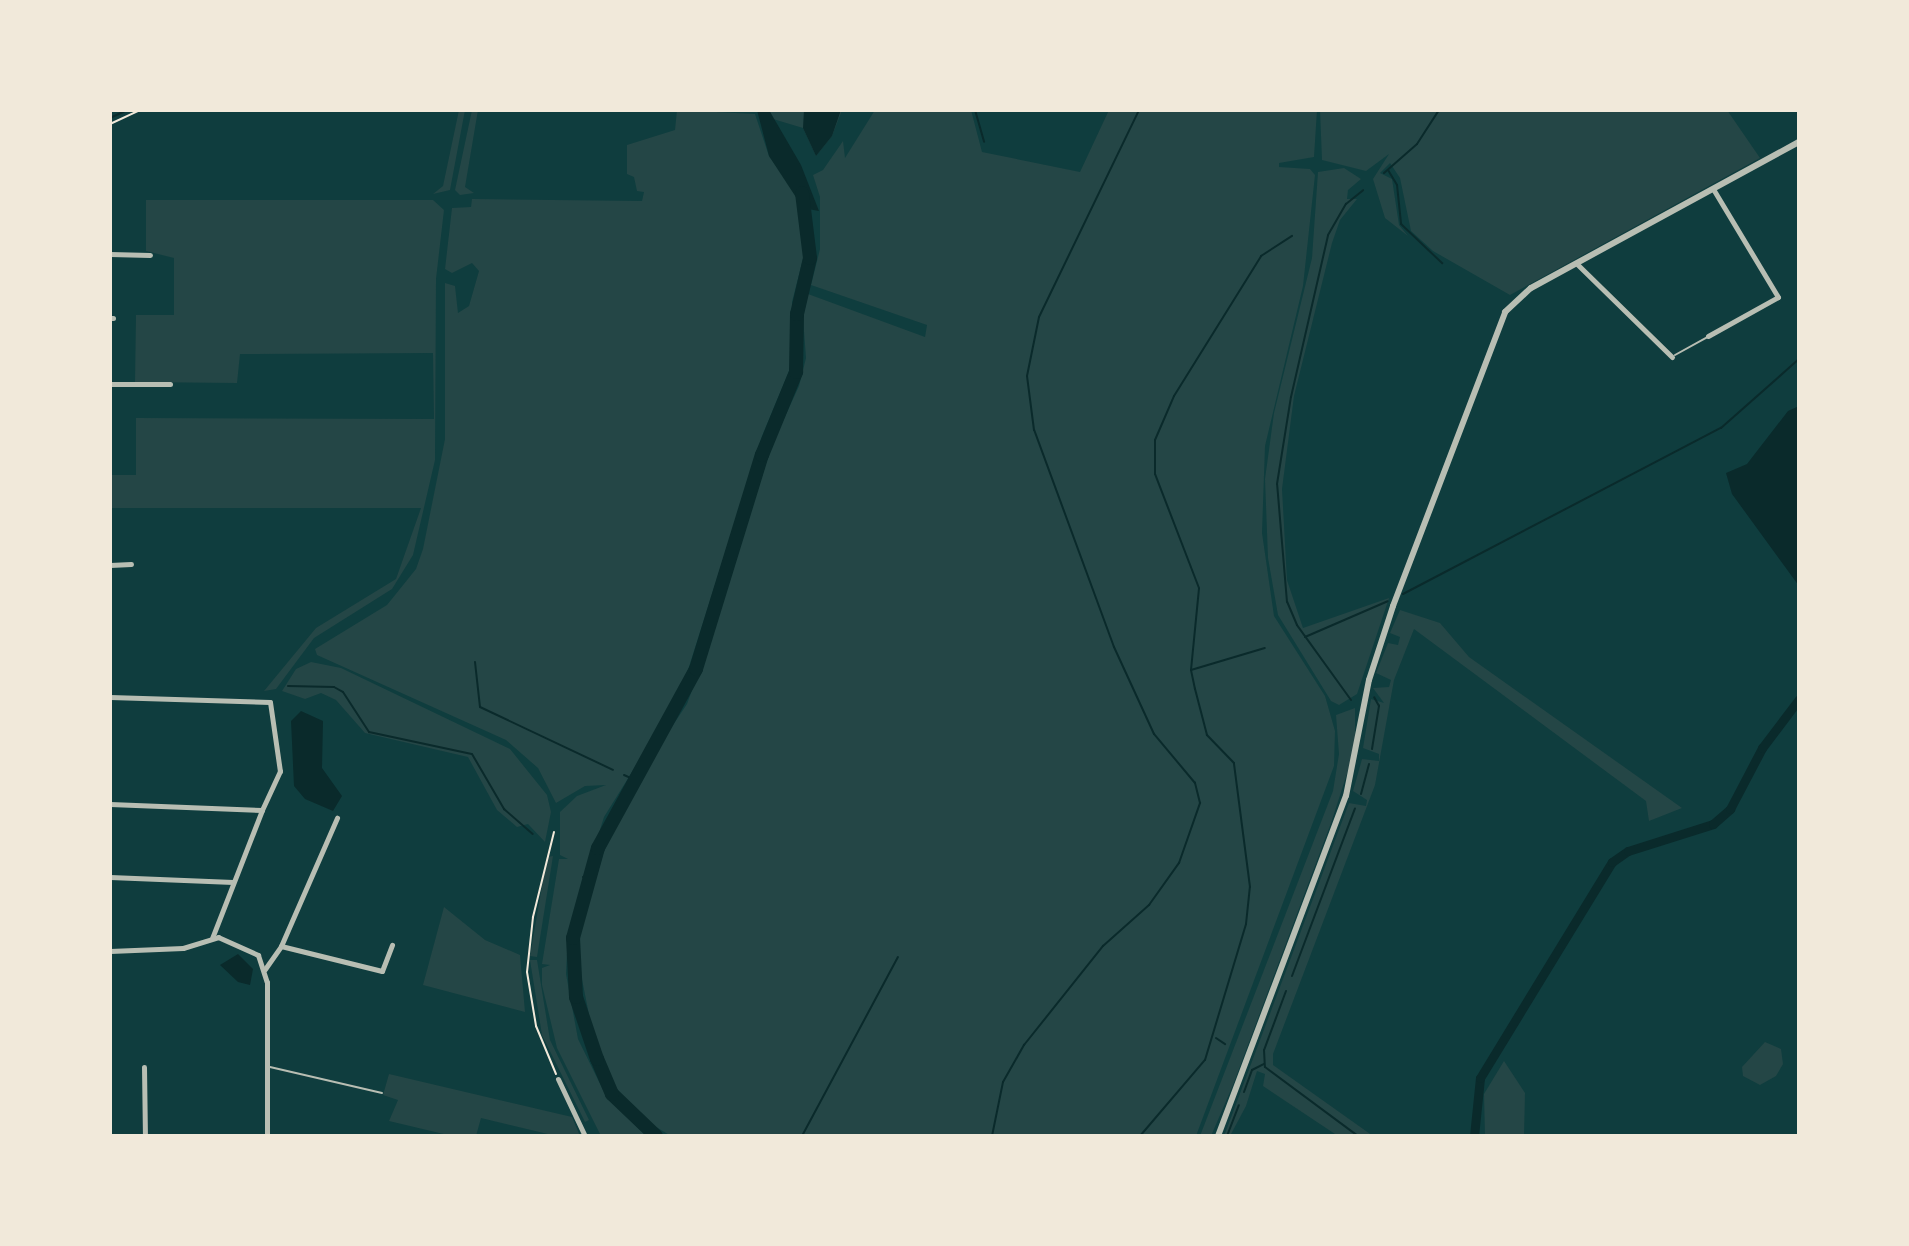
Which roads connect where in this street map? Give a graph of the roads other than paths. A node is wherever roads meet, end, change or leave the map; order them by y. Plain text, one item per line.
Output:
1 (1799, 142) edge
2 (1713, 189) junction
3 (110, 254) edge
4 (150, 255) dead end
5 (1577, 264) junction
6 (1708, 336) joint
7 (1672, 357) joint
8 (110, 384) edge
9 (170, 384) dead end
10 (131, 564) dead end
11 (110, 565) edge
12 (110, 697) edge
13 (110, 804) edge
14 (262, 810) junction
15 (337, 818) dead end
16 (110, 877) edge
17 (233, 882) junction
18 (212, 938) junction
19 (392, 945) dead end
20 (281, 946) junction
21 (110, 951) edge
22 (265, 969) junction
23 (144, 1067) dead end
24 (265, 1067) junction
25 (558, 1079) road end
26 (382, 1093) dead end
27 (145, 1136) edge
28 (267, 1136) edge
29 (585, 1136) edge
30 (1218, 1136) edge

1 - 2 street
2 - 5 street
2 - 6 street
3 - 4 street
5 - 7 street
5 - 30 street
6 - 7 lane
8 - 9 street
10 - 11 street
12 - 14 street
13 - 14 street
14 - 17 street
15 - 20 street
16 - 17 street
17 - 18 street
18 - 21 street
18 - 22 street
19 - 20 street
20 - 22 street
22 - 24 street
23 - 27 street
24 - 26 lane
24 - 28 street
25 - 29 street

